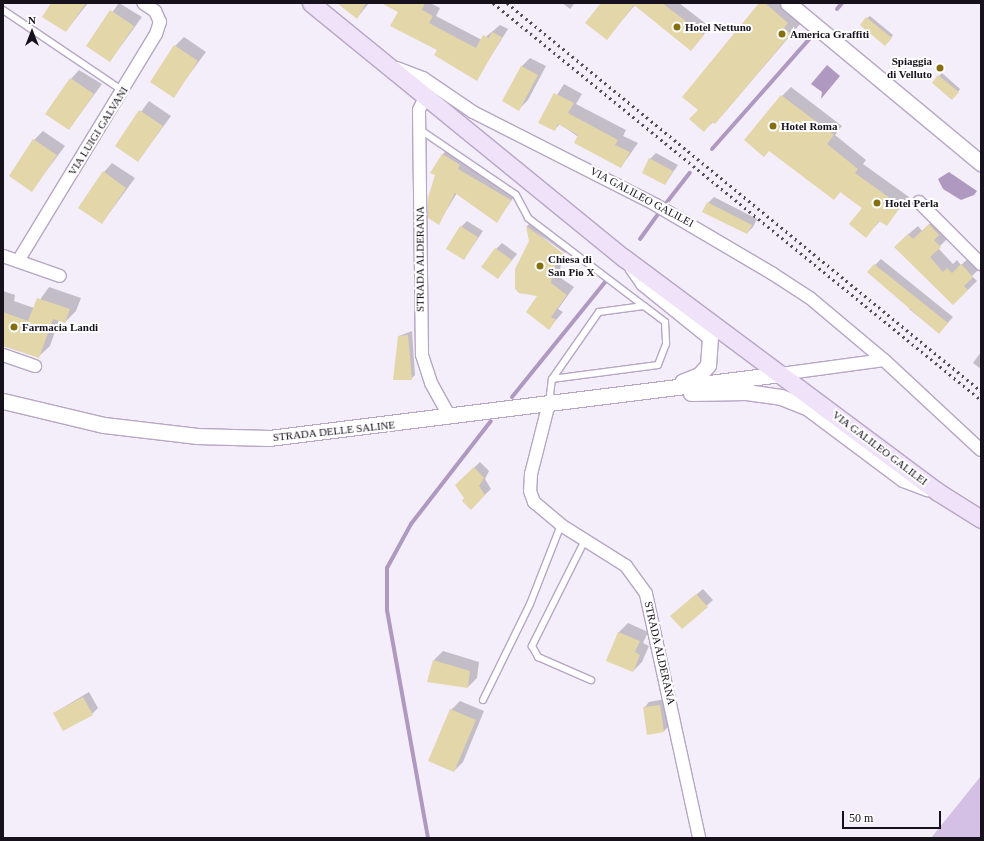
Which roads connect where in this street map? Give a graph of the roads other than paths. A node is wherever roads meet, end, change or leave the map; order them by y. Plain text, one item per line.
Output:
1 (143, 3) edge
2 (311, 3) edge
3 (788, 3) edge
4 (3, 10) edge
5 (383, 63) junction
6 (123, 91) junction
7 (425, 97) junction
8 (419, 129) junction
9 (981, 163) edge
10 (919, 202) dead end
11 (3, 256) edge
12 (624, 258) junction
13 (18, 261) junction
14 (981, 264) edge
15 (60, 276) dead end
16 (644, 306) junction
17 (3, 355) edge
18 (884, 360) junction
19 (35, 366) dead end
20 (781, 374) junction
21 (552, 379) junction
22 (666, 388) junction
23 (3, 401) edge
24 (549, 403) junction
25 (450, 416) junction
26 (981, 450) edge
27 (938, 492) junction
28 (981, 519) edge
29 (561, 525) junction
30 (585, 540) junction
31 (591, 680) dead end
32 (483, 700) dead end
33 (699, 838) edge

1 - 6 street, VIA LUIGI GALVANI
2 - 5 main road, VIA GALILEO GALILEI
3 - 9 street
4 - 6 lane
5 - 7 main road, VIA GALILEO GALILEI
5 - 18 street, VIA GALILEO GALILEI
6 - 13 street, VIA LUIGI GALVANI
7 - 8 street, STRADA ALDERANA
7 - 12 main road, VIA GALILEO GALILEI
8 - 16 lane
8 - 25 street, STRADA ALDERANA
10 - 14 street
11 - 13 street
12 - 20 main road, VIA GALILEO GALILEI
12 - 22 street, STRADA DELLE SALINE
13 - 15 street
16 - 21 lane
16 - 21 lane
17 - 19 street
18 - 20 street
18 - 26 street, VIA GALILEO GALILEI
20 - 22 street, STRADA DELLE SALINE
20 - 27 main road, VIA GALILEO GALILEI
21 - 24 lane
22 - 24 street, STRADA DELLE SALINE
22 - 27 street, STRADA DELLE SALINE
23 - 25 street, STRADA DELLE SALINE
24 - 25 street, STRADA DELLE SALINE
24 - 29 street, STRADA ALDERANA
27 - 28 main road, VIA GALILEO GALILEI
29 - 30 street, STRADA ALDERANA
29 - 32 lane
30 - 31 lane
30 - 33 street, STRADA ALDERANA

